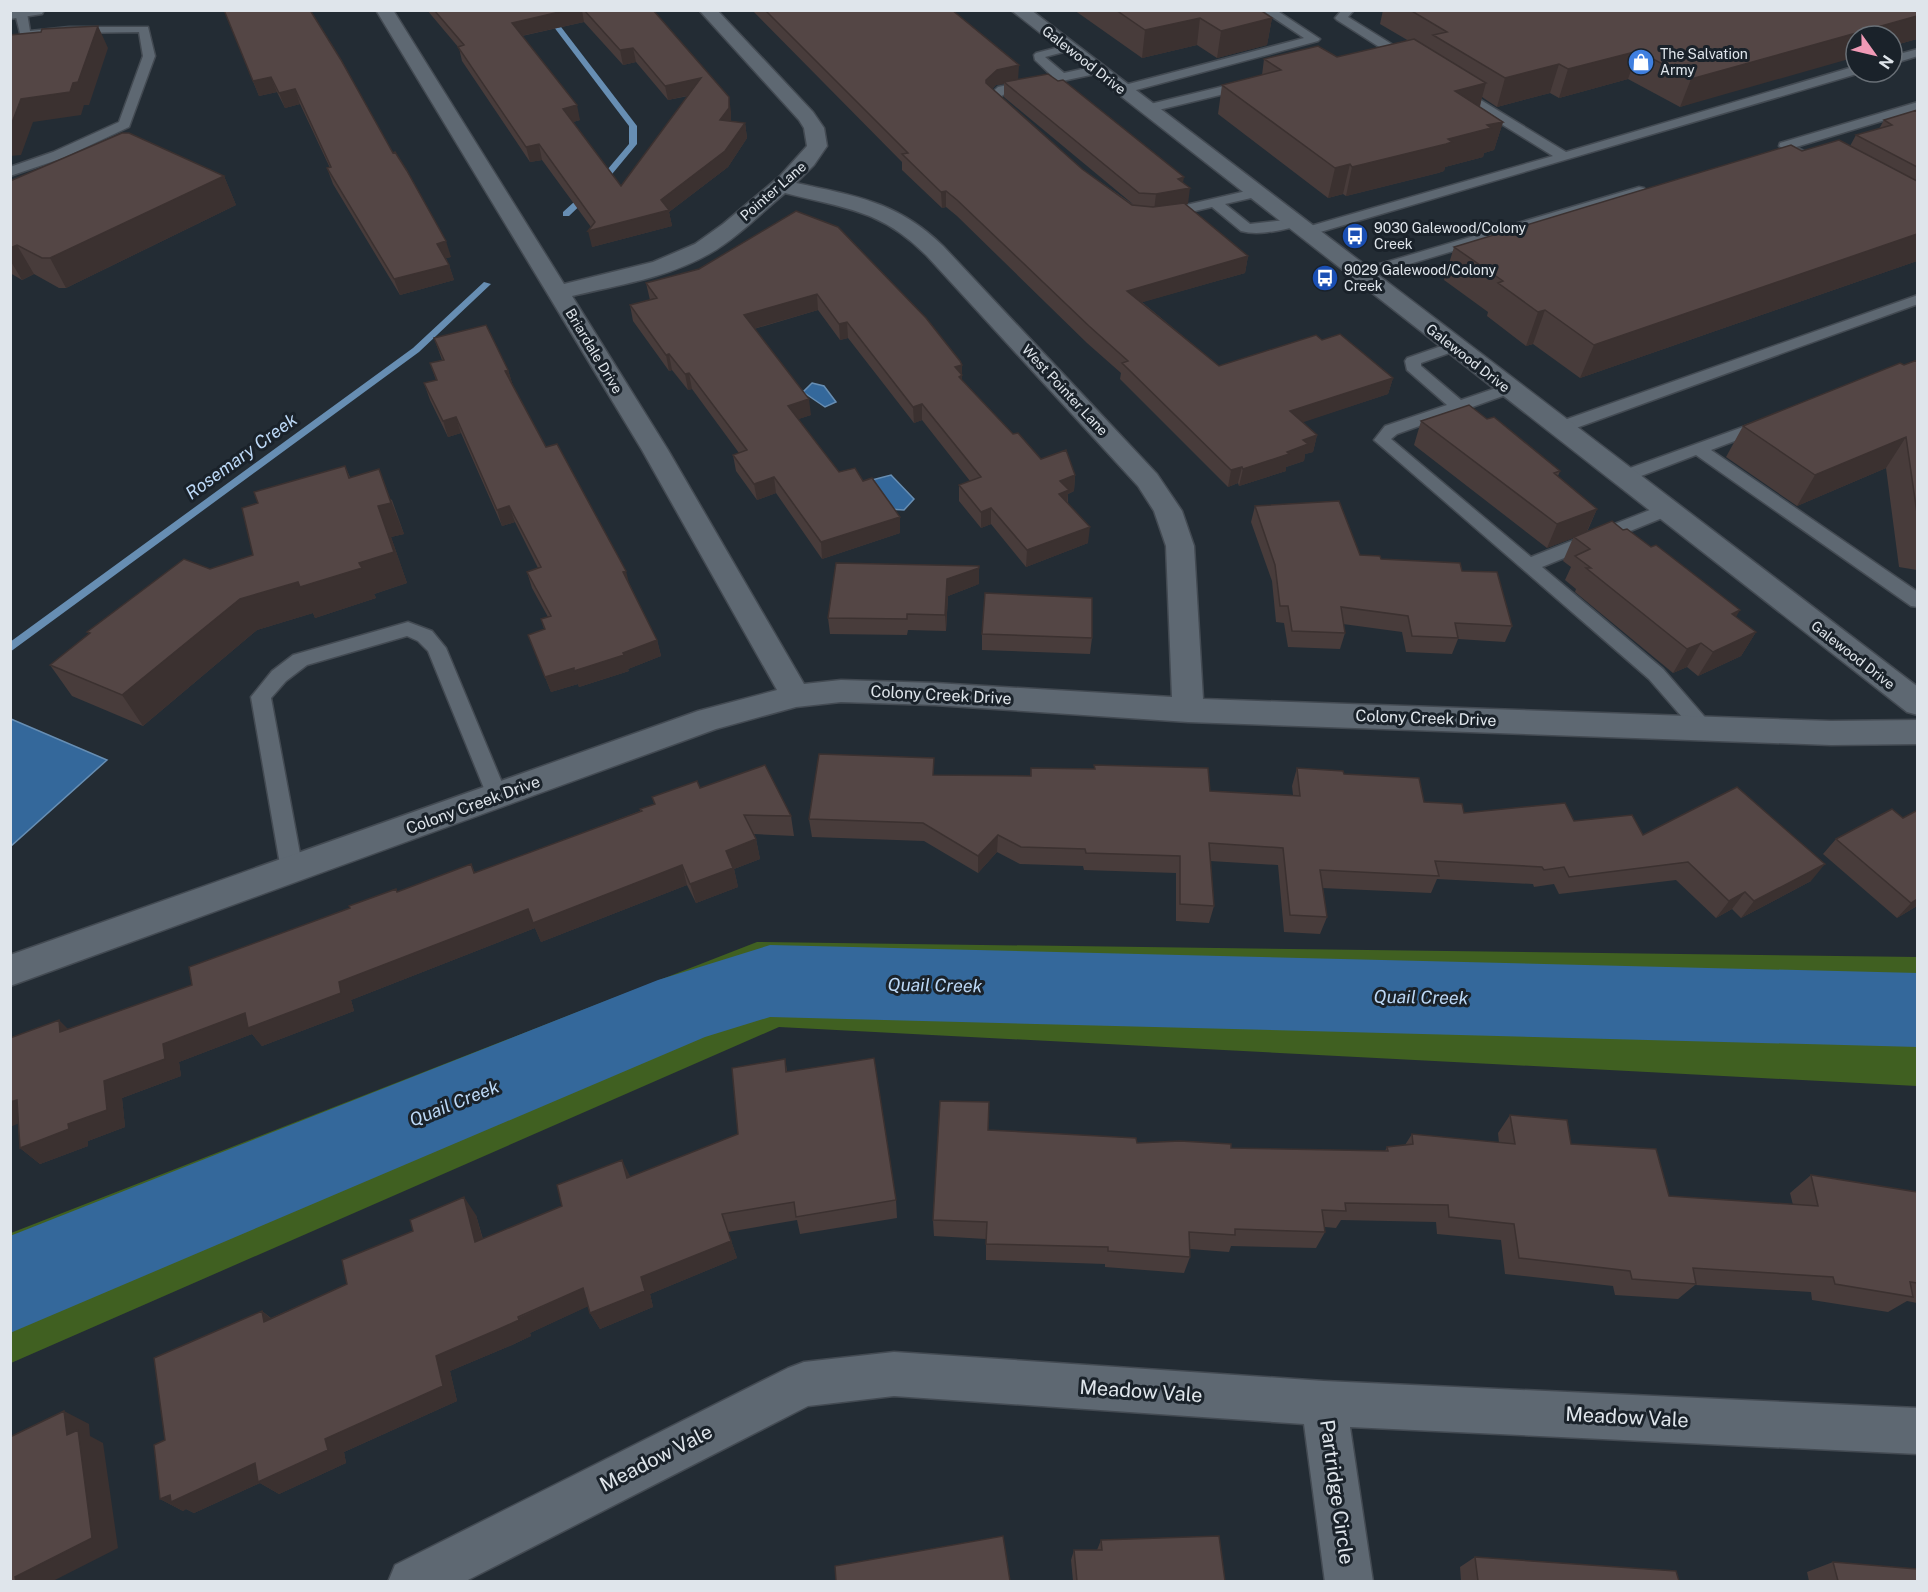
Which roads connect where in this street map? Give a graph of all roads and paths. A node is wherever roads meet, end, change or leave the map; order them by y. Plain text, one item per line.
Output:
1 (384, 10) edge
2 (706, 10) edge
3 (1019, 10) edge
4 (1267, 10) edge
5 (1349, 10) edge
6 (23, 13) edge
7 (1067, 48) junction
8 (1420, 67) edge
9 (1096, 70) junction
10 (1844, 74) edge
11 (1062, 78) junction
12 (1263, 80) edge
13 (1449, 85) edge
14 (1121, 90) junction
15 (1917, 106) edge
16 (1146, 108) junction
17 (1023, 125) edge
18 (1564, 158) junction
19 (1826, 168) edge
20 (10, 172) edge
21 (781, 186) junction
22 (1648, 188) edge
23 (1255, 193) junction
24 (1215, 203) junction
25 (1154, 216) edge
26 (1300, 227) junction
27 (1361, 274) junction
28 (559, 292) junction
29 (1917, 299) edge
30 (1453, 347) junction
31 (1508, 390) junction
32 (1459, 407) junction
33 (1786, 416) edge
34 (1559, 428) junction
35 (1698, 449) junction
36 (1622, 477) junction
37 (1666, 510) junction
38 (1529, 565) junction
39 (1917, 601) edge
40 (796, 696) junction
41 (1917, 704) edge
42 (1188, 710) junction
43 (1703, 728) junction
44 (1917, 732) edge
45 (497, 797) junction
46 (292, 870) junction
47 (10, 971) edge
48 (1324, 1403) junction
49 (1917, 1431) edge
50 (412, 1581) edge
51 (1349, 1581) edge

1 - 28 street, Briardale Drive
2 - 21 street, Pointer Lane
3 - 7 street, Galewood Drive
4 - 14 lane
5 - 8 lane
6 - 20 lane
7 - 9 street, Galewood Drive
7 - 11 lane
9 - 11 lane
9 - 14 street, Galewood Drive
10 - 18 lane
11 - 17 lane
12 - 16 lane
13 - 18 lane
14 - 16 street, Galewood Drive
15 - 19 lane
16 - 23 street, Galewood Drive
18 - 26 lane
21 - 28 street, Pointer Lane
21 - 42 street, West Pointer Lane
22 - 27 lane
23 - 24 lane
23 - 26 street, Galewood Drive
24 - 25 lane
24 - 26 lane
26 - 27 street, Galewood Drive
27 - 30 street, Galewood Drive
28 - 40 street, Briardale Drive
29 - 34 lane
30 - 31 street, Galewood Drive
30 - 32 lane
31 - 32 lane
31 - 34 street, Galewood Drive
32 - 38 lane
33 - 35 lane
34 - 36 street, Galewood Drive
35 - 36 lane
35 - 39 lane
36 - 37 street, Galewood Drive
37 - 38 lane
37 - 41 street, Galewood Drive
38 - 43 lane
40 - 42 street, Colony Creek Drive
40 - 45 street, Colony Creek Drive
42 - 43 street, Colony Creek Drive
43 - 44 street, Colony Creek Drive
45 - 46 street, Colony Creek Drive
45 - 46 lane
46 - 47 street, Colony Creek Drive
48 - 49 street, Meadow Vale
48 - 50 street, Meadow Vale
48 - 51 street, Partridge Circle

